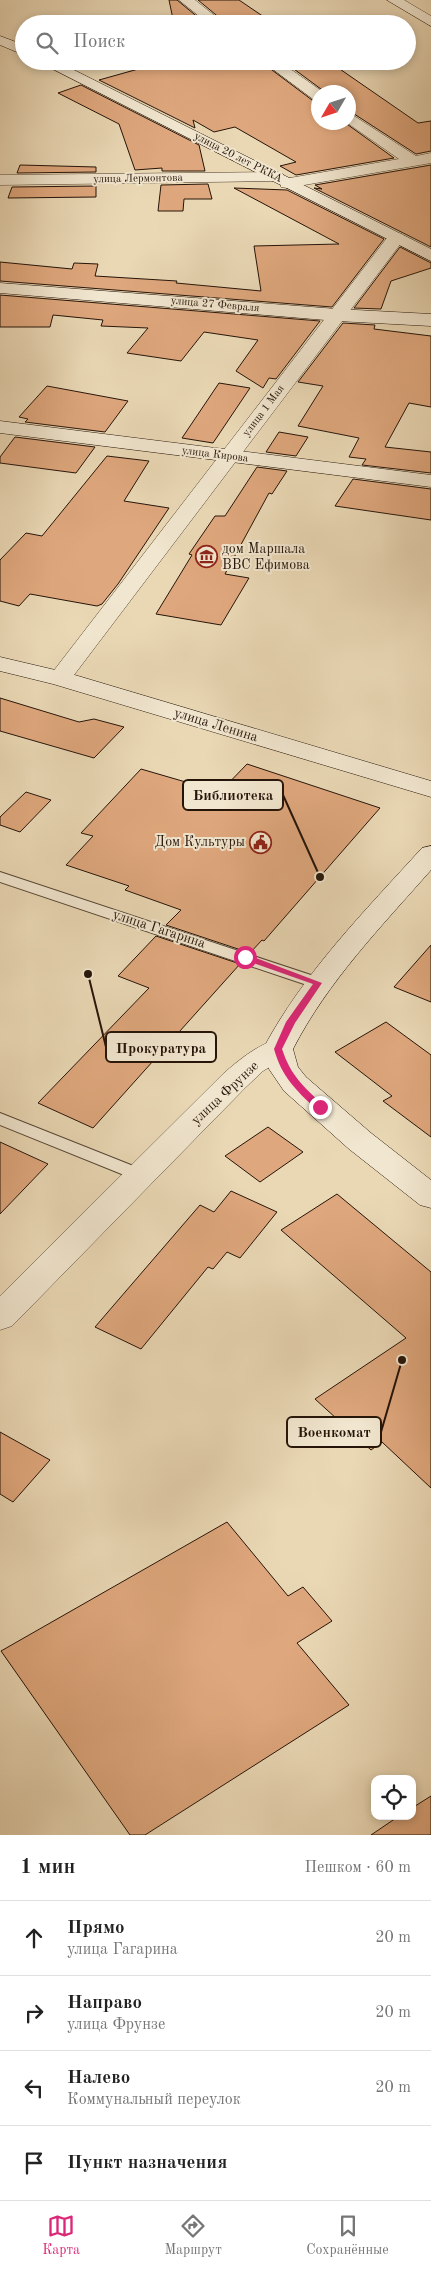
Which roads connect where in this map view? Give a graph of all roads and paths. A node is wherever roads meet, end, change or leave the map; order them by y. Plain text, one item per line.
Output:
1 (186, 0) edge
2 (394, 0) edge
3 (206, 15) edge
4 (431, 22) edge
5 (0, 40) edge
6 (15, 47) edge
7 (62, 70) edge
8 (281, 70) edge
9 (311, 91) edge
10 (356, 122) edge
11 (431, 158) edge
12 (413, 161) junction
13 (0, 180) edge
14 (282, 180) junction
15 (396, 238) junction
16 (431, 256) edge
17 (0, 288) edge
18 (337, 315) junction
19 (431, 320) edge
20 (0, 427) edge
21 (230, 456) junction
22 (431, 481) edge
23 (0, 664) edge
24 (60, 678) junction
25 (431, 789) edge
26 (431, 854) edge
27 (0, 877) edge
28 (318, 983) junction
29 (278, 1049) junction
30 (0, 1119) edge
31 (140, 1175) junction
32 (431, 1197) edge
33 (0, 1317) edge

1 - 3 street
2 - 4 street
5 - 6 street
7 - 14 street, улица 20 лет РККА
8 - 9 street
10 - 12 street
11 - 12 street, улица Лермонтова
12 - 14 street, улица Лермонтова
13 - 14 street, улица Лермонтова
14 - 15 street, улица 20 лет РККА
15 - 16 street, улица 20 лет РККА
15 - 18 street, улица 1 Мая
17 - 18 street, улица 27 Февраля
18 - 19 street, улица 27 Февраля
18 - 21 street, улица 1 Мая
20 - 21 street, улица Кирова
21 - 22 street, улица Кирова
21 - 24 street, улица 1 Мая
23 - 24 street, улица Ленина
24 - 25 street, улица Ленина
26 - 28 street
27 - 28 lane, улица Гагарина
28 - 29 street
29 - 31 street, улица Фрунзе
29 - 32 street
30 - 31 lane
31 - 33 street, улица Фрунзе

